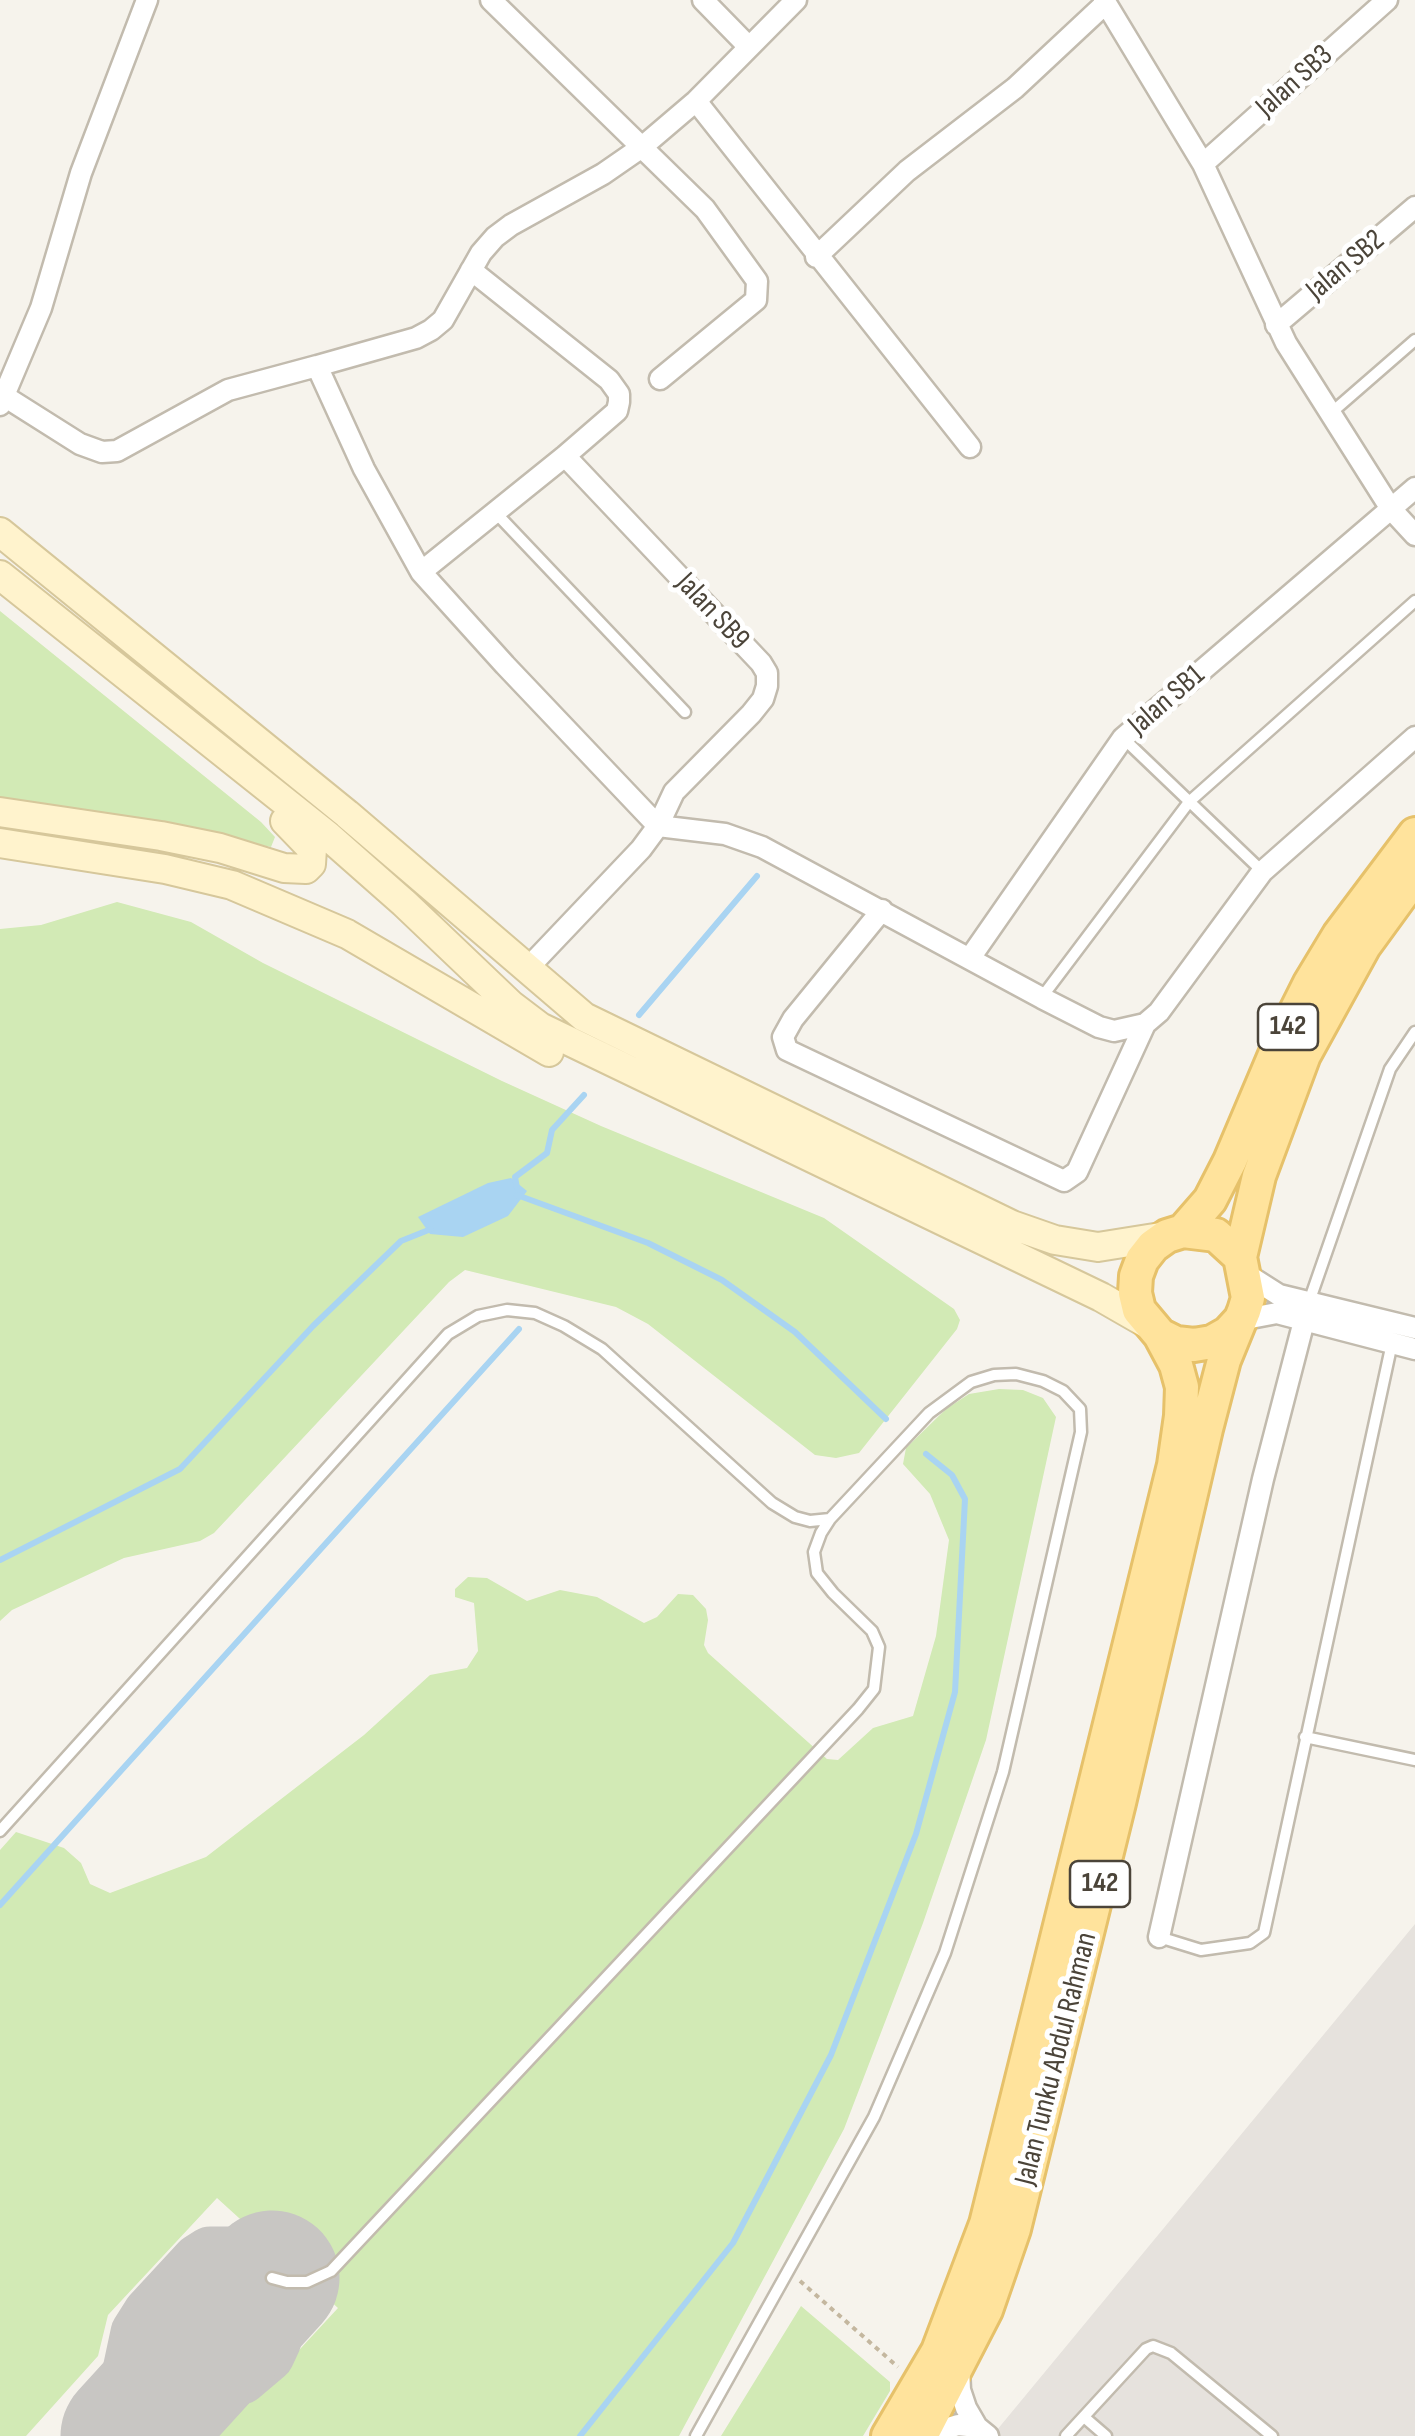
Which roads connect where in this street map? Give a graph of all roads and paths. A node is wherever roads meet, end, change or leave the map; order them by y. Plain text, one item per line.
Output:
1 (146, 0) edge
2 (491, 0) edge
3 (703, 0) edge
4 (796, 0) edge
5 (1387, 0) edge
6 (1105, 2) edge
7 (748, 46) junction
8 (696, 101) junction
9 (642, 147) junction
10 (1203, 164) junction
11 (1415, 207) edge
12 (816, 257) junction
13 (470, 270) junction
14 (1276, 325) junction
15 (1415, 340) edge
16 (317, 366) junction
17 (660, 379) dead end
18 (2, 400) edge
19 (1331, 413) junction
20 (970, 447) dead end
21 (565, 456) junction
22 (1415, 488) edge
23 (1391, 510) junction
24 (495, 512) junction
25 (0, 532) edge
26 (1415, 535) edge
27 (421, 572) junction
28 (0, 577) edge
29 (1415, 601) edge
30 (685, 712) dead end
31 (1415, 737) edge
32 (1123, 738) junction
33 (1189, 802) junction
34 (0, 812) edge
35 (658, 826) junction
36 (1415, 834) edge
37 (0, 842) edge
38 (1262, 872) junction
39 (1415, 876) edge
40 (882, 910) junction
41 (970, 958) junction
42 (526, 970) junction
43 (1042, 998) junction
44 (1145, 1024) junction
45 (1415, 1032) edge
46 (804, 1156) junction
47 (1175, 1234) junction
48 (1243, 1266) junction
49 (1306, 1312) junction
50 (1240, 1320) junction
51 (1415, 1328) edge
52 (1154, 1329) junction
53 (1392, 1343) junction
54 (1415, 1349) edge
55 (830, 1518) junction
56 (1304, 1737) junction
57 (1415, 1760) edge
58 (0, 1831) edge
59 (1159, 1937) joint
60 (788, 2272) junction
61 (272, 2278) dead end
62 (960, 2367) junction
63 (920, 2387) junction
64 (1084, 2417) junction
65 (982, 2432) edge
66 (696, 2436) edge
67 (888, 2436) edge
68 (922, 2436) edge
69 (1066, 2436) edge
70 (1106, 2436) edge
71 (1272, 2436) edge

1 - 18 street
2 - 9 street
3 - 7 street
4 - 7 street
5 - 10 street, Jalan SB3
6 - 10 street
6 - 12 street
7 - 8 street
8 - 9 street
8 - 12 street
9 - 13 street
9 - 17 street
10 - 14 street
11 - 14 street, Jalan SB2
12 - 20 street
13 - 16 street
13 - 21 street
14 - 19 street
15 - 19 lane
16 - 18 street
16 - 27 street
19 - 23 street
21 - 24 street
21 - 35 street, Jalan SB9
22 - 23 street, Jalan SB1
23 - 26 street
23 - 32 street, Jalan SB1
24 - 27 street
24 - 30 lane
25 - 42 main road
27 - 35 street
28 - 34 main road
28 - 46 main road
29 - 33 lane
31 - 38 street
32 - 33 lane
32 - 41 street, Jalan SB1
33 - 38 lane
33 - 43 lane
35 - 40 street
35 - 42 street
36 - 47 main road, 142
37 - 46 main road
38 - 44 street
39 - 48 main road, 142
40 - 41 street
40 - 44 street
41 - 43 street
42 - 47 main road
43 - 44 street
45 - 49 lane
46 - 52 main road
47 - 48 main road
47 - 52 main road, 142
48 - 49 street
48 - 50 main road, 142
49 - 50 street
49 - 51 street
49 - 53 street
49 - 59 street
50 - 52 main road
50 - 62 main road, Jalan Tunku Abdul Rahman / 142
52 - 63 main road, Jalan Tunku Abdul Rahman / 142
53 - 54 street
53 - 56 lane
55 - 58 lane
55 - 60 lane
55 - 61 lane
56 - 57 lane
56 - 59 lane
60 - 63 path
60 - 66 lane
62 - 65 street
62 - 68 main road, Jalan Tunku Abdul Rahman / 142
63 - 67 main road, Jalan Tunku Abdul Rahman / 142
64 - 69 lane
64 - 70 lane
64 - 71 lane
65 - 68 street

